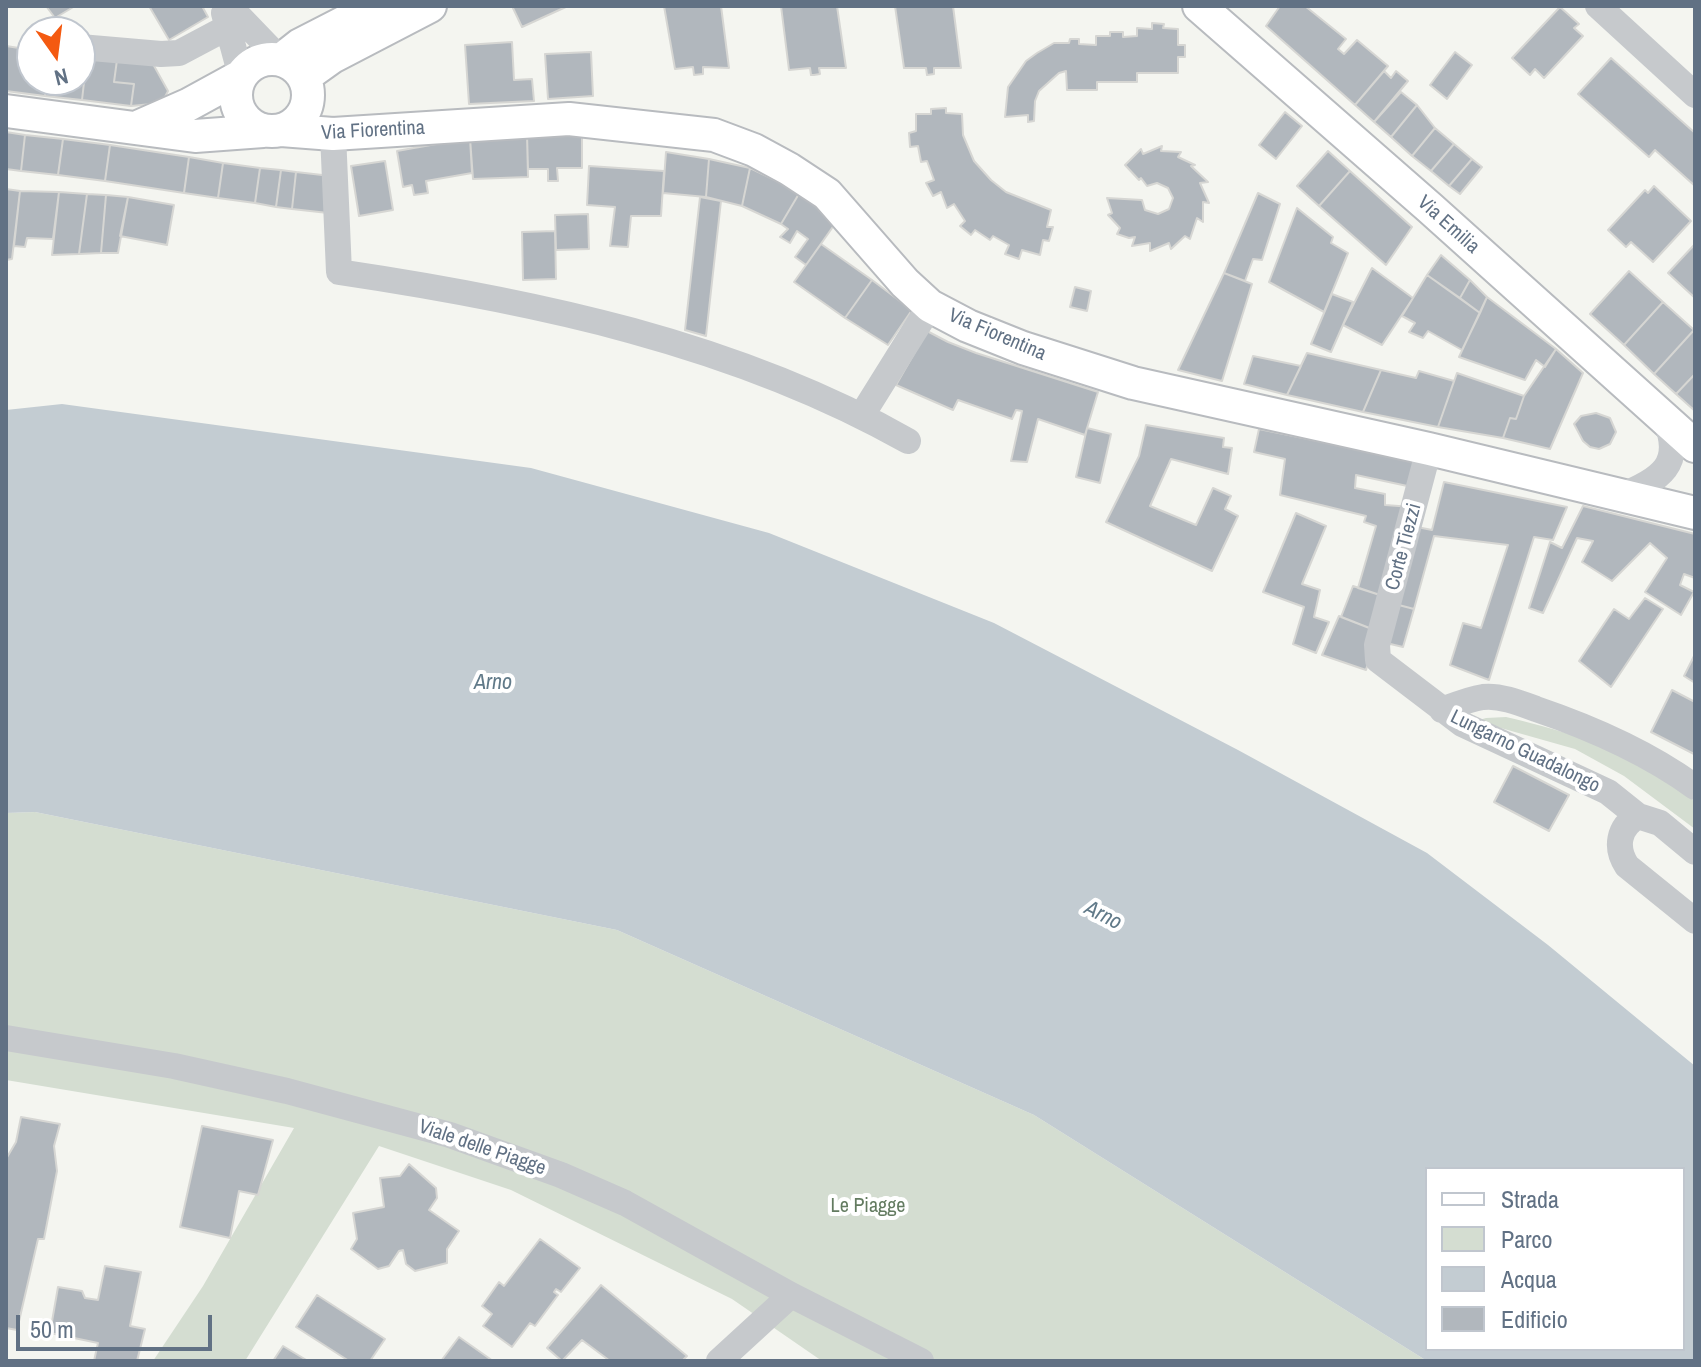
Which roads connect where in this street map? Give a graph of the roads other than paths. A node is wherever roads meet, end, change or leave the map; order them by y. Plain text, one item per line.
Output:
1 (376, 6) edge
2 (430, 6) edge
3 (1199, 6) edge
4 (1598, 6) edge
5 (227, 13) edge
6 (96, 48) edge
7 (292, 69) junction
8 (241, 76) junction
9 (1695, 95) edge
10 (6, 111) edge
11 (138, 127) junction
12 (272, 130) junction
13 (333, 134) junction
14 (930, 306) junction
15 (862, 415) junction
16 (1665, 419) junction
17 (908, 441) dead end
18 (1695, 446) edge
19 (1429, 449) junction
20 (1621, 496) junction
21 (1695, 513) edge
22 (1442, 710) junction
23 (1695, 787) edge
24 (1638, 816) junction
25 (1695, 852) edge
26 (1695, 921) edge
27 (6, 1038) edge
28 (791, 1295) junction
29 (719, 1361) edge
30 (921, 1361) edge

1 - 7 main road
2 - 7 main road
3 - 16 main road, Via Emilia
4 - 9 street
5 - 6 street
5 - 7 street
5 - 8 street
7 - 8 main road
7 - 12 main road
8 - 11 main road
8 - 12 main road
10 - 11 main road, Via Fiorentina
11 - 12 main road, Via Fiorentina
12 - 13 main road, Via Fiorentina
13 - 14 main road, Via Fiorentina
13 - 15 street
14 - 15 street
14 - 19 main road, Via Fiorentina
15 - 17 street
16 - 18 main road, Via Emilia
16 - 20 street
19 - 20 main road, Via Fiorentina
19 - 22 street, Corte Tiezzi
20 - 21 main road, Via Fiorentina
22 - 23 street, Lungarno Guadalongo
22 - 24 street, Lungarno Guadalongo
24 - 25 street, Lungarno Guadalongo
24 - 26 street
27 - 28 street, Viale delle Piagge
28 - 29 street
28 - 30 street, Viale delle Piagge

